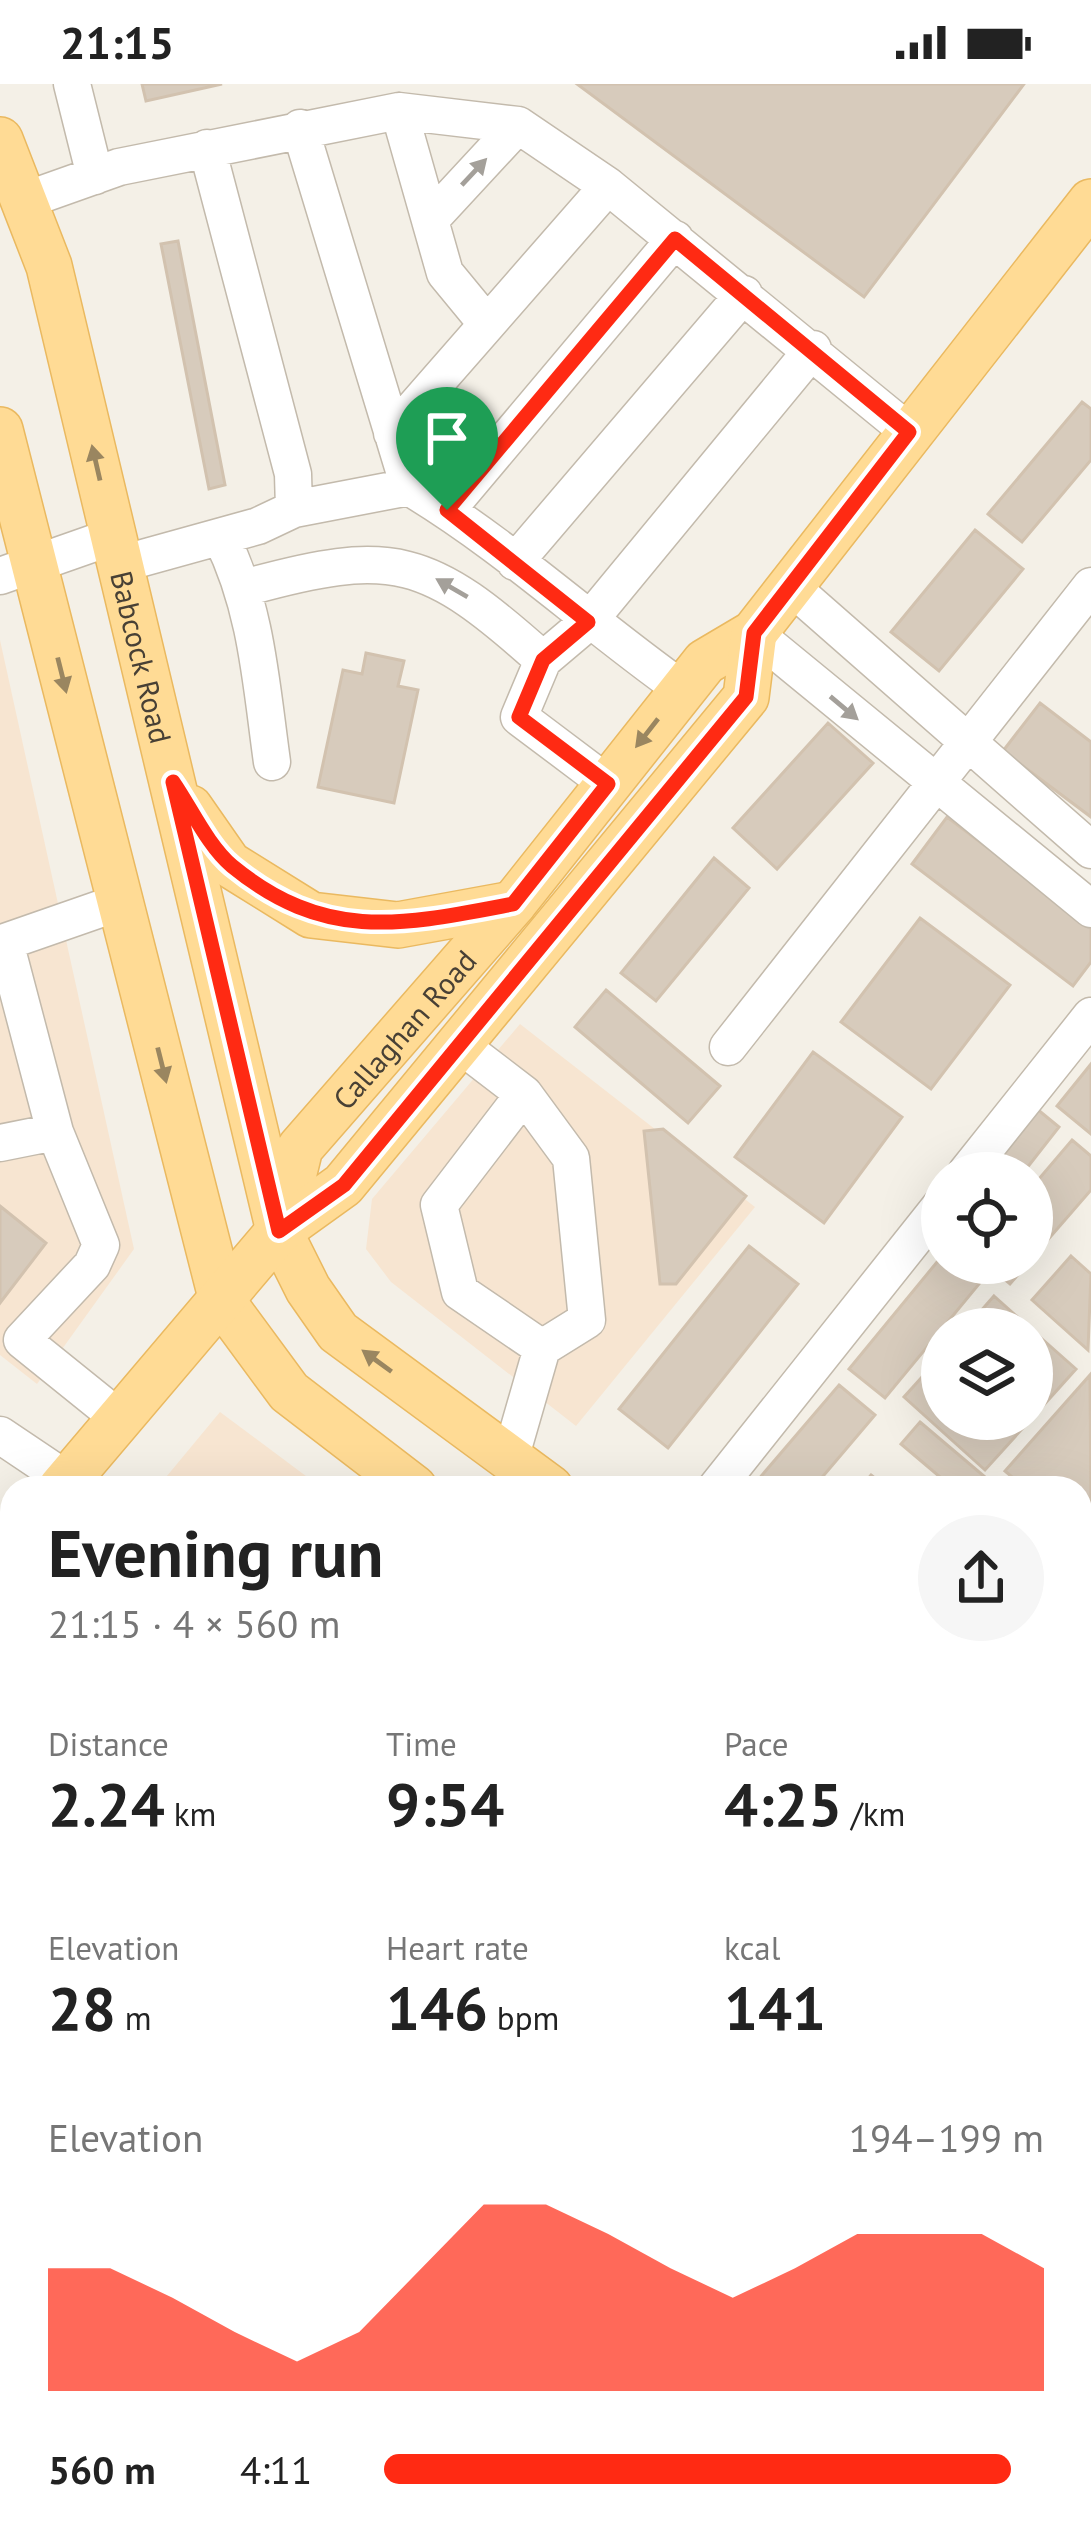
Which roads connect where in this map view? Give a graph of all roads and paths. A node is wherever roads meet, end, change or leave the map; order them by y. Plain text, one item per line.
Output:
1 (72, 84) edge
2 (399, 111) junction
3 (518, 125) junction
4 (301, 128) junction
5 (0, 140) edge
6 (208, 148) junction
7 (95, 176) junction
8 (608, 186) junction
9 (26, 200) junction
10 (1091, 202) edge
11 (430, 220) junction
12 (675, 239) junction
13 (744, 294) junction
14 (487, 325) junction
15 (814, 349) junction
16 (909, 432) junction
17 (392, 433) junction
18 (3, 456) edge
19 (409, 488) junction
20 (294, 509) junction
21 (447, 510) junction
22 (221, 537) junction
23 (117, 550) junction
24 (515, 562) junction
25 (17, 569) edge
26 (788, 585) junction
27 (1091, 586) edge
28 (244, 588) junction
29 (588, 622) junction
30 (754, 633) junction
31 (543, 660) junction
32 (682, 689) junction
33 (969, 743) junction
34 (272, 762) dead end
35 (173, 782) junction
36 (608, 784) junction
37 (936, 784) junction
38 (1091, 850) edge
39 (120, 902) junction
40 (513, 904) junction
41 (1091, 909) edge
42 (2, 932) edge
43 (6, 981) edge
44 (1091, 1016) edge
45 (460, 1045) junction
46 (728, 1047) dead end
47 (524, 1094) junction
48 (55, 1132) junction
49 (0, 1142) edge
50 (983, 1152) edge
51 (921, 1230) edge
52 (279, 1231) junction
53 (222, 1301) junction
54 (11, 1341) edge
55 (542, 1348) junction
56 (120, 1419) junction
57 (0, 1435) edge
58 (510, 1459) junction
59 (54, 1476) edge
60 (71, 1476) edge
61 (398, 1476) edge
62 (533, 1476) edge
63 (726, 1476) edge

1 - 7 street
2 - 3 street
2 - 4 street
2 - 11 street
3 - 8 street
11 -> 3 street
4 - 6 street
4 - 17 street
5 - 9 main road, Babcock Road
6 - 7 street
6 - 20 street
7 - 9 street
8 - 12 street
8 - 14 street
23 -> 9 main road, Babcock Road
10 - 16 main road, Callaghan Road
11 - 14 street
12 - 13 street
12 - 21 street
13 - 15 street
13 - 24 street
14 - 17 street
15 - 16 street
15 - 29 street
16 - 26 main road, Callaghan Road
17 - 19 street
18 - 25 main road
19 - 20 street
19 - 21 street
20 - 22 street
21 - 24 street
22 - 23 street
22 - 28 street
23 - 25 street
23 - 35 main road, Babcock Road
24 - 29 street
25 -> 39 main road
26 - 30 main road, Callaghan Road
26 - 33 street
27 - 33 street
31 -> 28 street
28 - 34 street
29 - 31 street
29 - 32 street
30 - 32 main road, Callaghan Road
30 -> 37 street
30 - 45 main road, Callaghan Road
31 - 36 street
32 -> 36 main road, Callaghan Road
33 - 37 street
33 - 38 street
35 - 40 main road
35 - 52 main road, Babcock Road
36 - 40 main road, Callaghan Road
37 - 41 street
37 - 46 street
39 - 42 street
39 -> 53 main road
40 - 52 main road, Callaghan Road
42 - 43 street
43 - 48 street
44 - 50 street
45 - 47 street
45 - 52 main road, Callaghan Road
47 - 55 street
47 - 55 street
48 - 49 street
48 - 54 street
51 - 63 street
52 - 53 main road, Callaghan Road
58 -> 52 main road, Babcock Road
53 - 56 main road, Callaghan Road
53 - 61 main road
54 - 56 street
55 - 58 street
56 - 60 main road, Callaghan Road
57 - 59 street
58 - 62 main road, Babcock Road

